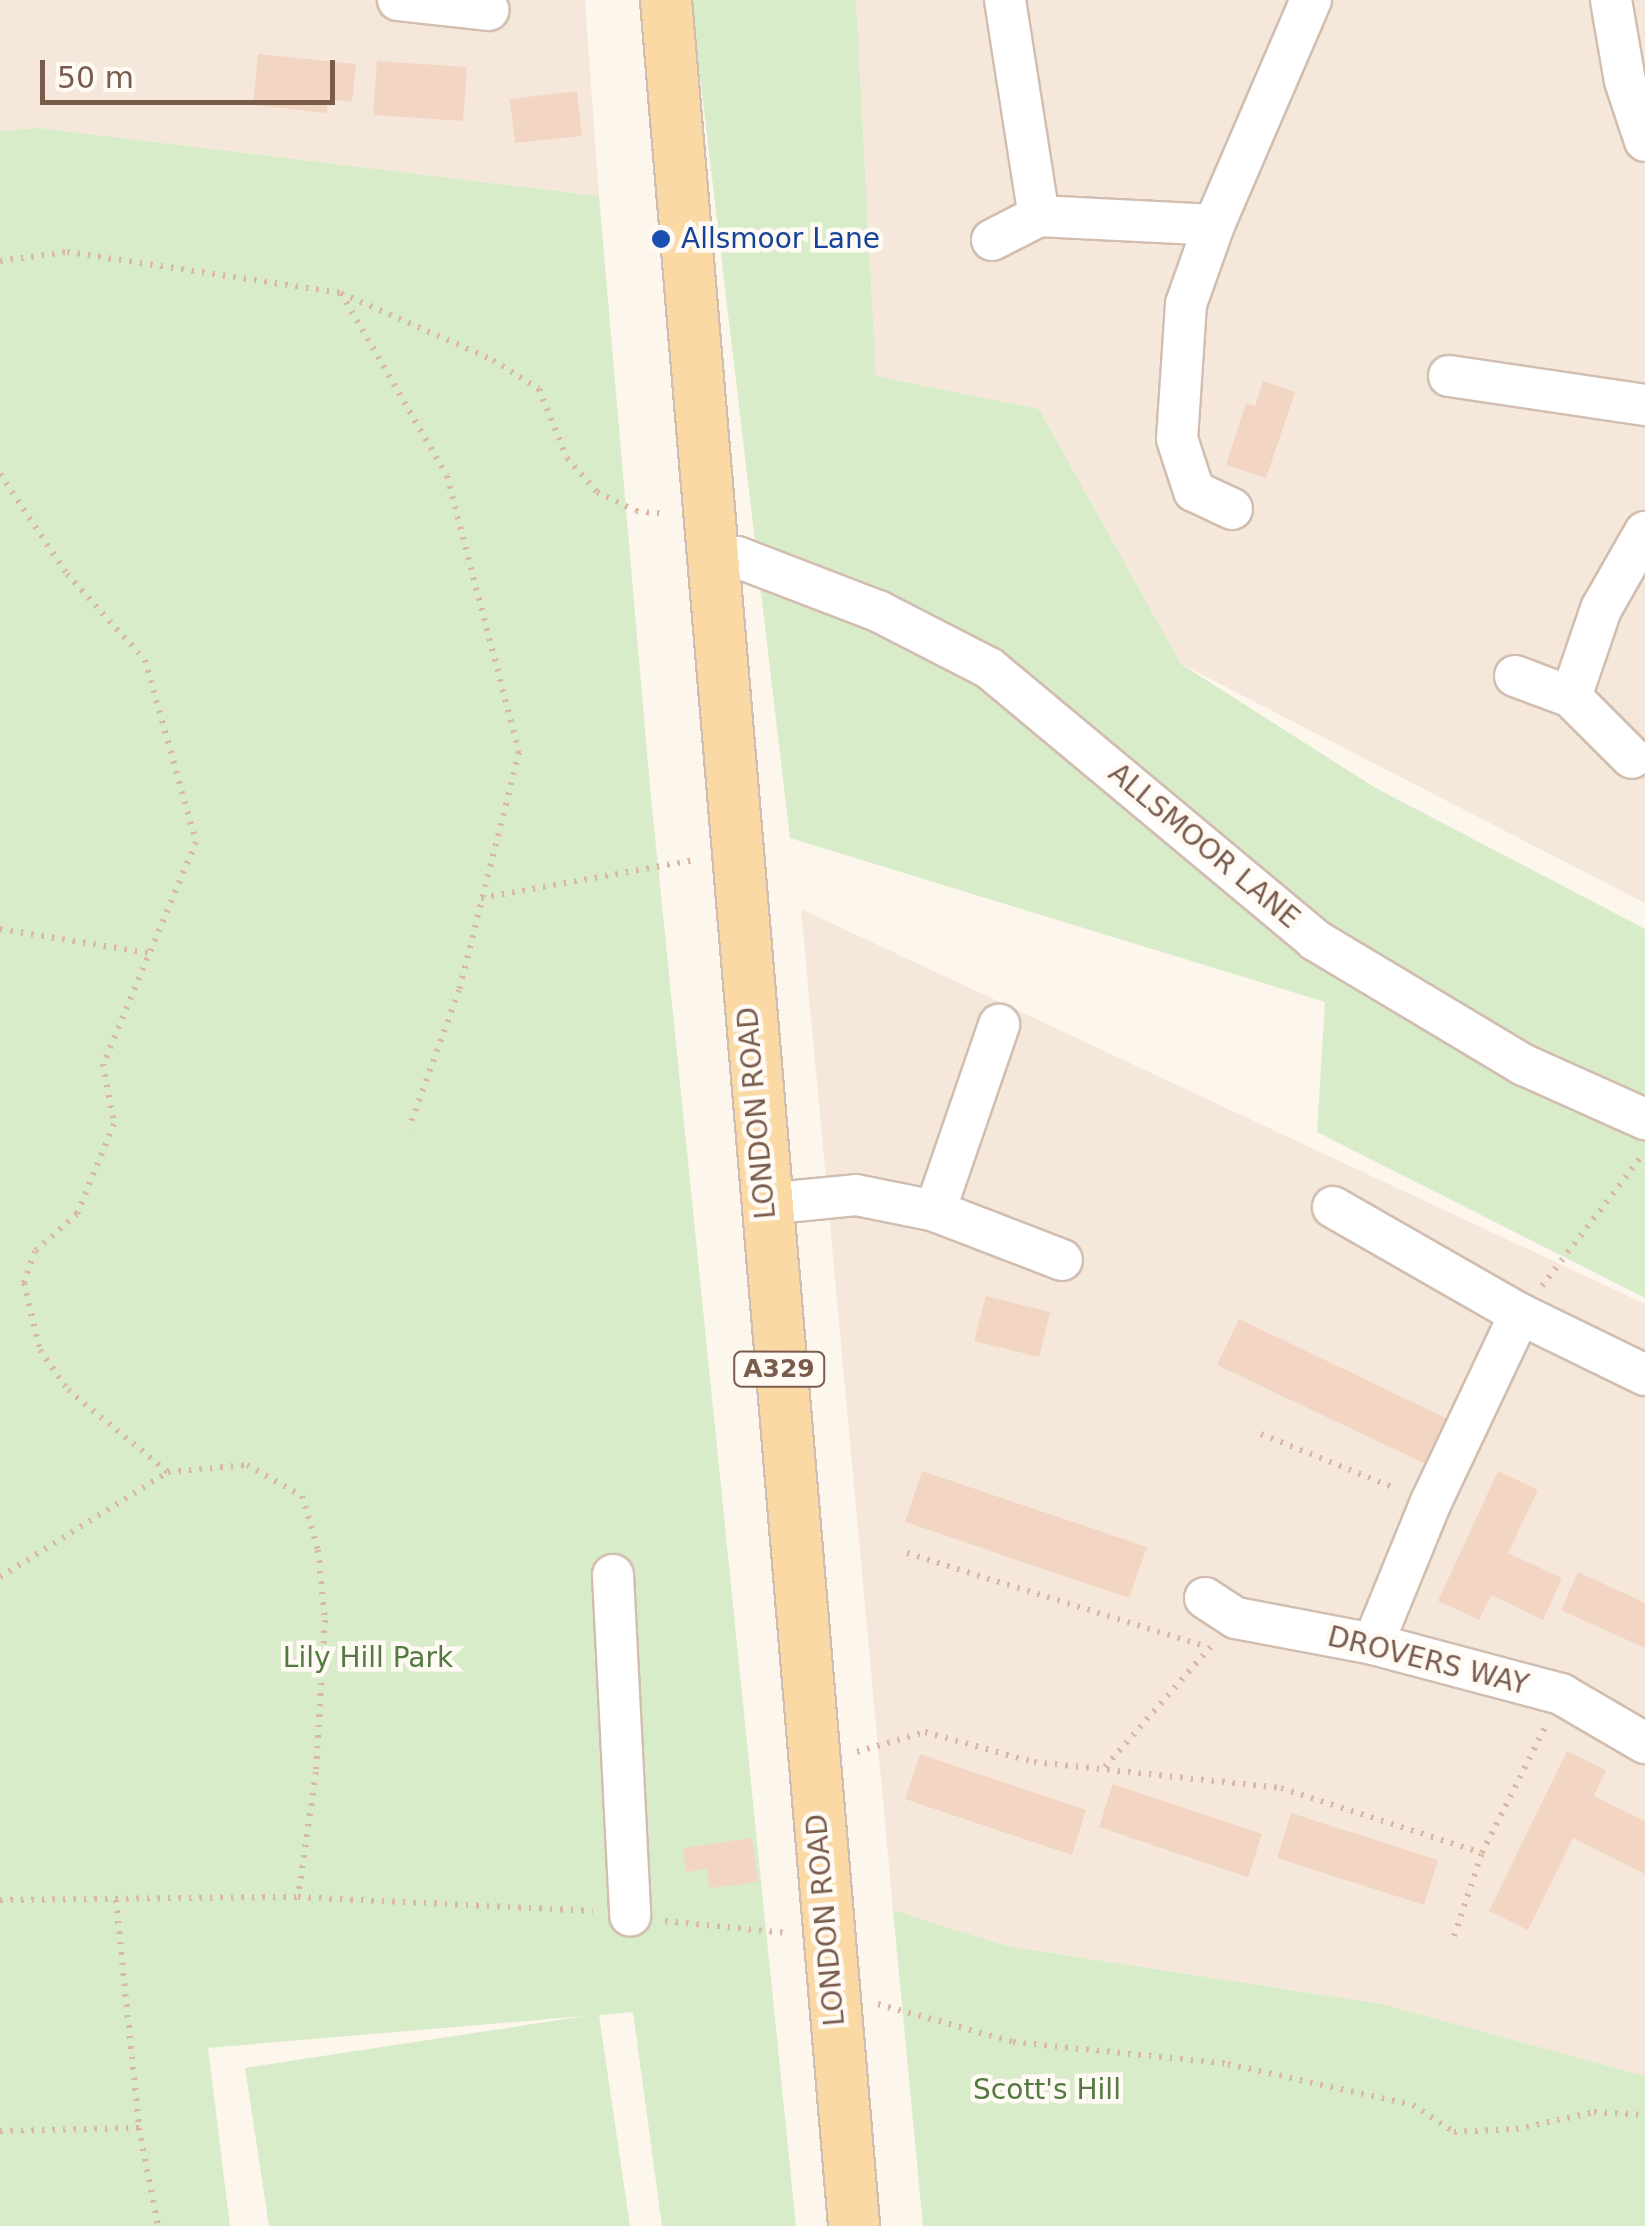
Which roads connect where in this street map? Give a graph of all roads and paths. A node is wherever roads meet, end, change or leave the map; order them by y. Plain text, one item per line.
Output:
1 (398, 0) edge
2 (666, 0) edge
3 (1004, 0) edge
4 (1311, 0) edge
5 (1611, 0) edge
6 (488, 10) dead end
7 (1645, 141) edge
8 (1038, 216) junction
9 (1214, 225) junction
10 (992, 240) dead end
11 (0, 261) edge
12 (342, 292) junction
13 (1449, 376) dead end
14 (1645, 405) edge
15 (0, 474) edge
16 (1232, 509) dead end
17 (675, 514) dead end
18 (1645, 532) edge
19 (724, 558) junction
20 (1515, 676) dead end
21 (1571, 698) junction
22 (1632, 758) dead end
23 (706, 857) dead end
24 (482, 898) junction
25 (0, 929) edge
26 (154, 954) junction
27 (999, 1025) dead end
28 (1645, 1119) edge
29 (409, 1128) dead end
30 (1645, 1152) edge
31 (765, 1204) junction
32 (1333, 1207) dead end
33 (936, 1211) junction
34 (1062, 1260) dead end
35 (1520, 1314) junction
36 (1645, 1375) edge
37 (1261, 1434) dead end
38 (168, 1472) junction
39 (1431, 1502) junction
40 (908, 1553) dead end
41 (614, 1575) dead end
42 (0, 1576) edge
43 (1221, 1608) joint
44 (1373, 1644) junction
45 (1210, 1648) junction
46 (1562, 1694) junction
47 (1645, 1743) edge
48 (852, 1754) dead end
49 (1105, 1767) junction
50 (1482, 1854) junction
51 (298, 1897) junction
52 (0, 1900) edge
53 (116, 1900) junction
54 (630, 1916) junction
55 (812, 1930) junction
56 (1454, 1936) dead end
57 (870, 2004) dead end
58 (1645, 2115) edge
59 (139, 2128) junction
60 (0, 2131) edge
61 (158, 2226) edge
62 (854, 2226) edge

1 - 6 street
2 - 19 main road, LONDON ROAD / A329
3 - 8 street
4 - 9 street
5 - 7 street
8 - 9 street
8 - 10 street
9 - 16 street
11 - 12 path
12 - 17 path
12 - 24 path
13 - 14 street
15 - 26 path
18 - 21 street
19 - 28 street, ALLSMOOR LANE
19 - 31 main road, LONDON ROAD / A329
20 - 21 street
21 - 22 street
23 - 24 path
24 - 29 path
25 - 26 path
26 - 38 path
27 - 33 street
30 - 35 path
31 - 33 street
31 - 55 main road, LONDON ROAD / A329
32 - 35 street
33 - 34 street
35 - 36 street
35 - 39 street
37 - 39 path
38 - 42 path
38 - 51 path
39 - 44 street
40 - 45 path
41 - 54 street
43 - 44 street, DROVERS WAY
43 - 45 path
44 - 46 street, DROVERS WAY
45 - 49 path
46 - 47 street, DROVERS WAY
46 - 50 path
48 - 49 path
49 - 50 path
50 - 56 path
51 - 53 path
51 - 54 path
52 - 53 path
53 - 59 path
54 - 55 path
55 - 62 main road, LONDON ROAD / A329
57 - 58 path
59 - 60 path
59 - 61 path

